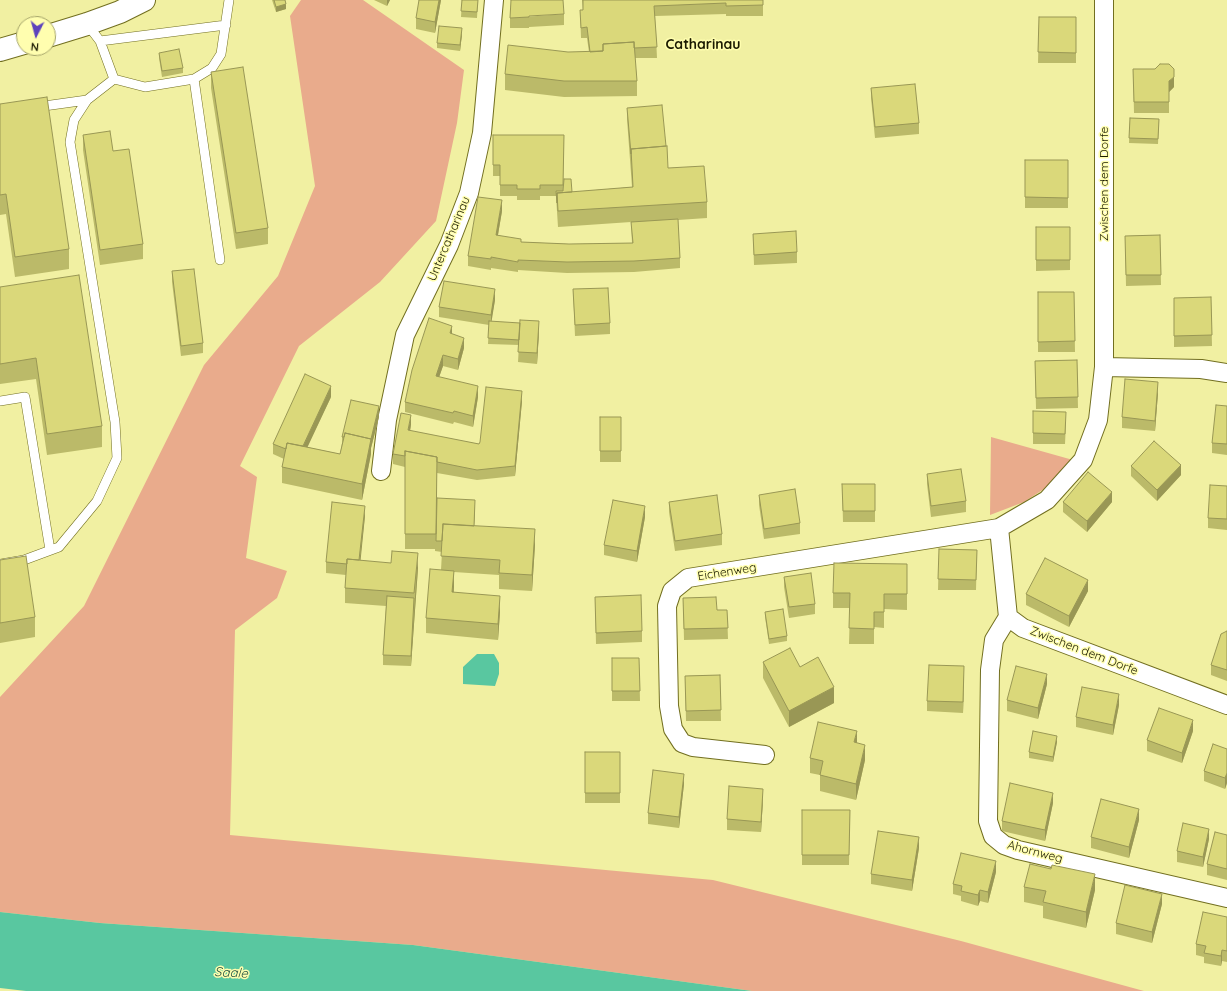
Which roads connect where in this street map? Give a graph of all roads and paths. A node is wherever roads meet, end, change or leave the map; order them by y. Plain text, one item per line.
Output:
1 (144, 0) edge
2 (229, 0) edge
3 (494, 0) edge
4 (1104, 0) edge
5 (119, 6) edge
6 (226, 25) junction
7 (93, 32) junction
8 (56, 35) edge
9 (16, 45) edge
10 (0, 50) edge
11 (114, 79) junction
12 (194, 79) junction
13 (87, 100) junction
14 (32, 107) edge
15 (220, 260) dead end
16 (1104, 367) junction
17 (1227, 373) edge
18 (0, 401) edge
19 (381, 471) dead end
20 (999, 528) junction
21 (50, 550) junction
22 (0, 564) edge
23 (1008, 616) junction
24 (1227, 705) edge
25 (765, 755) dead end
26 (1227, 898) edge

1 - 5 street
2 - 6 lane
3 - 19 street, Untercatharinau
4 - 16 street, Zwischen dem Dorfe
5 - 7 street
6 - 7 lane
6 - 12 lane
7 - 8 street
7 - 11 lane
9 - 10 street
11 - 12 lane
11 - 13 lane
12 - 15 lane
13 - 14 lane
13 - 21 lane
16 - 17 street
16 - 20 street, Zwischen dem Dorfe
18 - 21 lane
20 - 23 street
20 - 25 street, Eichenweg
21 - 22 lane
23 - 24 street, Zwischen dem Dorfe
23 - 26 street, Ahornweg

